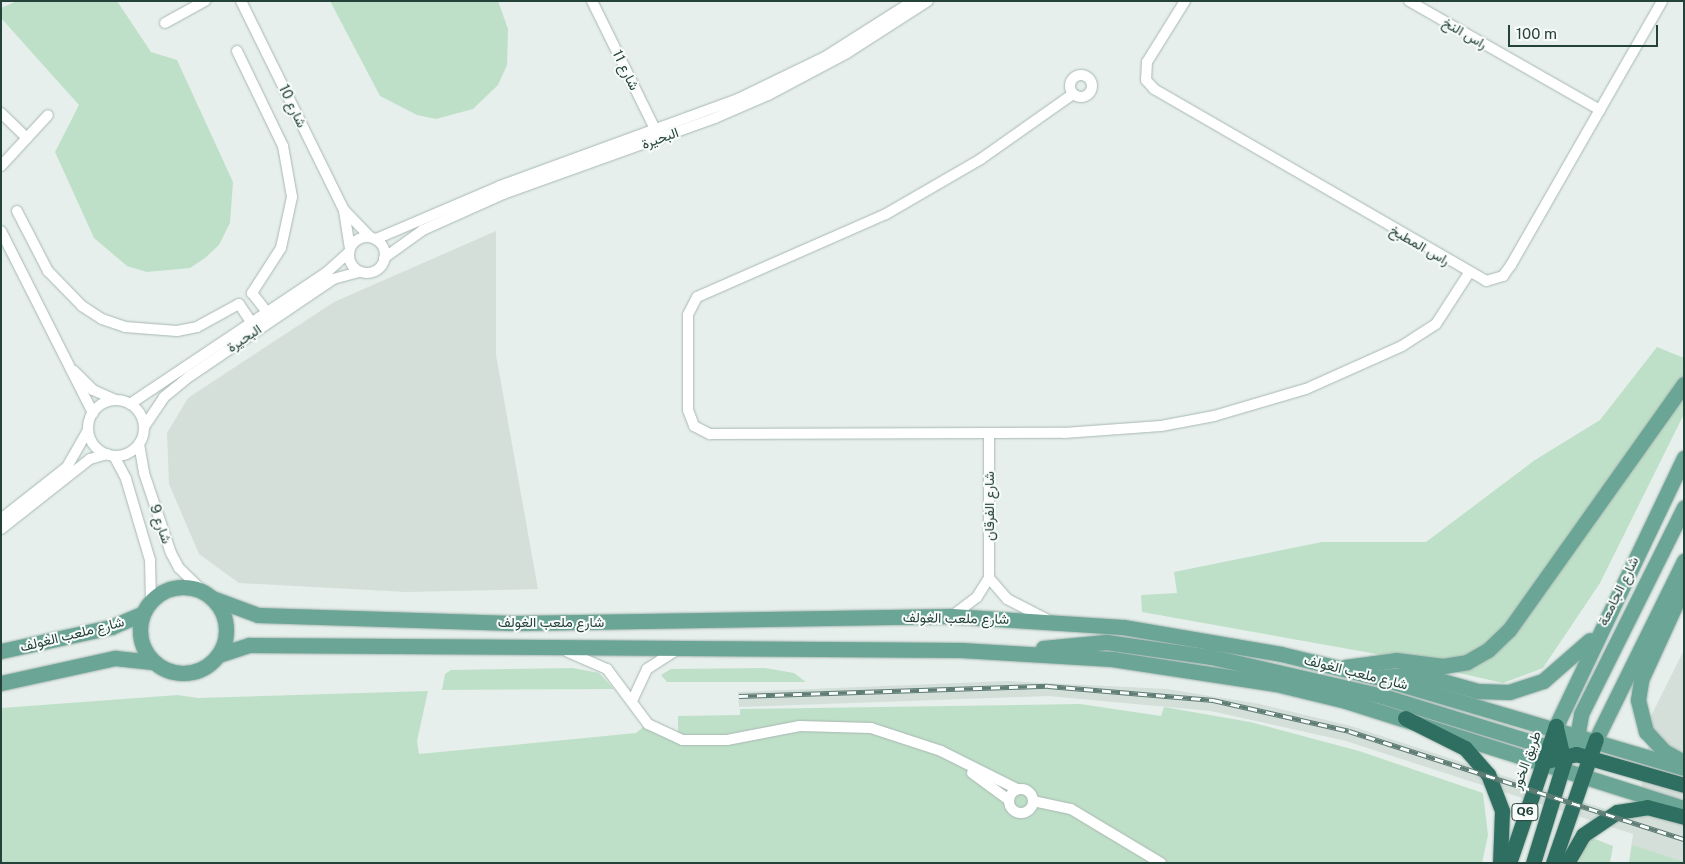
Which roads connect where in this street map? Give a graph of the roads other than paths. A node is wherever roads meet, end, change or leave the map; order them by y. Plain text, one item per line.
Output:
1 (205, 1) edge
2 (241, 1) edge
3 (592, 1) edge
4 (913, 1) edge
5 (1185, 1) edge
6 (1409, 1) edge
7 (1662, 1) edge
8 (926, 2) edge
9 (165, 22) dead end
10 (237, 51) dead end
11 (805, 71) junction
12 (1073, 94) dead end
13 (1600, 110) junction
14 (1, 113) edge
15 (48, 115) dead end
16 (658, 135) junction
17 (27, 138) junction
18 (1, 166) edge
19 (344, 210) junction
20 (17, 211) dead end
21 (1, 231) edge
22 (373, 238) junction
23 (349, 250) junction
24 (384, 258) junction
25 (359, 272) junction
26 (1469, 273) junction
27 (252, 293) junction
28 (239, 304) junction
29 (269, 316) junction
30 (254, 326) junction
31 (68, 365) junction
32 (1684, 384) edge
33 (115, 400) junction
34 (130, 404) junction
35 (93, 412) junction
36 (144, 427) junction
37 (88, 430) junction
38 (989, 434) junction
39 (140, 444) junction
40 (110, 455) junction
41 (1684, 458) edge
42 (144, 473) junction
43 (126, 479) junction
44 (52, 484) junction
45 (1684, 507) edge
46 (1, 519) edge
47 (1, 530) edge
48 (1684, 561) edge
49 (989, 578) junction
50 (1684, 586) edge
51 (209, 595) junction
52 (151, 600) junction
53 (142, 614) junction
54 (952, 616) junction
55 (1047, 620) junction
56 (1598, 632) junction
57 (677, 650) junction
58 (1, 651) edge
59 (560, 651) junction
60 (1027, 652) junction
61 (218, 655) junction
62 (153, 662) junction
63 (1340, 668) junction
64 (1380, 678) junction
65 (1, 683) edge
66 (633, 699) junction
67 (1405, 718) junction
68 (1556, 726) junction
69 (1596, 739) junction
70 (1548, 747) junction
71 (1573, 751) junction
72 (957, 760) junction
73 (1684, 761) edge
74 (1542, 762) junction
75 (1684, 768) edge
76 (1582, 775) junction
77 (1684, 785) edge
78 (1017, 789) junction
79 (1008, 800) junction
80 (1034, 801) junction
81 (1684, 808) edge
82 (1684, 817) edge
83 (1161, 863) edge
84 (1500, 863) edge
85 (1509, 863) edge
86 (1533, 863) edge
87 (1553, 863) edge
88 (1567, 863) edge

1 - 9 street
2 - 19 street, شارع 10
3 - 16 street, شارع 11
4 - 11 street, البحيرة
5 - 26 street, راس المطبخ
6 - 13 street, راس النخ
7 - 13 street, راس المطبخ
8 - 11 street, البحيرة
10 - 27 street
11 - 16 street, البحيرة
12 - 38 street
13 - 26 street, راس المطبخ
14 - 17 street
15 - 17 street
16 - 22 street, البحيرة
16 - 24 street, البحيرة
17 - 18 street
19 - 22 street, شارع 10
19 - 23 street, شارع 10
20 - 28 street
21 - 31 street
22 - 23 street
22 - 24 street
23 - 25 street
23 - 29 street, البحيرة
24 - 25 street
25 - 29 street, البحيرة
26 - 38 street
27 - 28 street
27 - 29 street
28 - 30 street
29 - 30 street, البحيرة
30 - 34 street, البحيرة
30 - 36 street, البحيرة
31 - 33 street
31 - 35 street
32 - 63 main road
33 - 34 street
33 - 35 street
34 - 36 street
35 - 37 street
36 - 39 street
37 - 40 street
37 - 44 street
38 - 49 street, شارع الفرقان
39 - 40 street
39 - 42 street, شارع 9
40 - 43 street, شارع 9
40 - 44 street
41 - 56 main road, شارع الجامعة
42 - 43 street
42 - 51 street, شارع 9
43 - 52 street, شارع 9
44 - 46 street
44 - 47 street
45 - 71 main road
48 - 69 main road
49 - 54 street
49 - 55 street
50 - 73 main road
51 - 52 main road
51 - 54 main road, شارع ملعب الغولف
51 - 61 main road
52 - 53 main road
53 - 58 main road, شارع ملعب الغولف
53 - 62 main road
54 - 55 main road, شارع ملعب الغولف
55 - 63 main road, شارع ملعب الغولف
56 - 64 main road
56 - 68 main road, شارع الجامعة
57 - 59 main road, شارع ملعب الغولف
57 - 60 main road, شارع ملعب الغولف
57 - 66 street
59 - 61 main road, شارع ملعب الغولف
59 - 66 street
60 - 67 main road, شارع ملعب الغولف
60 - 70 main road
61 - 62 main road
62 - 65 main road
63 - 64 main road, شارع ملعب الغولف
64 - 68 main road, شارع ملعب الغولف
66 - 72 street
67 - 74 main road, شارع ملعب الغولف
67 - 84 highway
68 - 70 highway, طريق الخور / Q6
68 - 71 highway
69 - 71 highway
69 - 75 main road
70 - 71 main road
70 - 74 highway, طريق الخور / Q6
71 - 74 highway
71 - 76 highway
71 - 76 main road
71 - 77 highway
71 - 86 highway
72 - 78 street
72 - 79 street
74 - 85 highway, طريق الخور / Q6
76 - 81 main road
76 - 87 highway
78 - 79 street
78 - 80 street
79 - 80 street
80 - 83 street
82 - 88 highway

